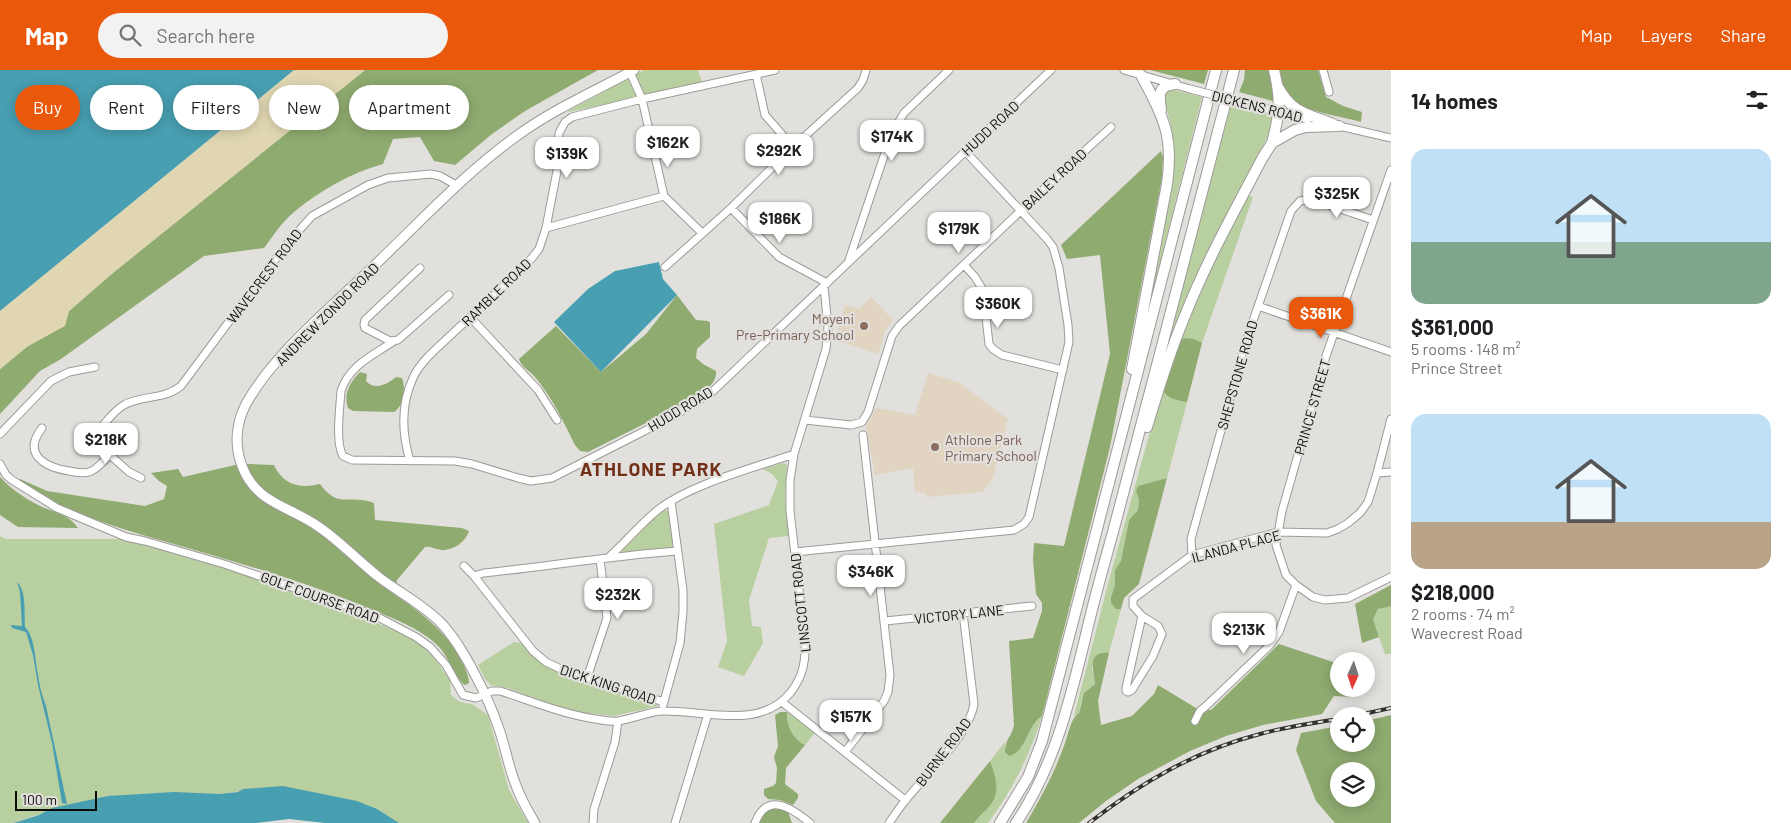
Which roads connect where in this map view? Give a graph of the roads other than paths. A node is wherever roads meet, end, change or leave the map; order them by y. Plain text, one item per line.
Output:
1 (771, 70) edge
2 (866, 70) edge
3 (949, 70) edge
4 (1051, 70) edge
5 (1124, 70) edge
6 (1216, 70) edge
7 (1234, 70) edge
8 (1274, 70) edge
9 (1323, 70) edge
10 (632, 71) edge
11 (756, 74) junction
12 (1141, 75) junction
13 (1175, 84) junction
14 (1278, 87) junction
15 (1329, 92) dead end
16 (642, 99) junction
17 (1280, 112) junction
18 (1161, 113) junction
19 (1339, 126) junction
20 (1111, 127) dead end
21 (1391, 138) edge
22 (1272, 143) junction
23 (793, 147) junction
24 (965, 151) junction
25 (1391, 170) edge
26 (458, 186) junction
27 (664, 196) junction
28 (731, 208) junction
29 (1021, 210) junction
30 (1373, 220) junction
31 (546, 228) junction
32 (702, 233) junction
33 (849, 261) junction
34 (964, 265) junction
35 (665, 267) dead end
36 (420, 268) dead end
37 (825, 285) junction
38 (449, 296) dead end
39 (1258, 306) junction
40 (470, 317) junction
41 (1334, 332) junction
42 (394, 341) junction
43 (1391, 352) edge
44 (95, 367) dead end
45 (1063, 370) junction
46 (1391, 419) edge
47 (556, 420) dead end
48 (805, 420) junction
49 (42, 428) dead end
50 (0, 434) edge
51 (863, 435) dead end
52 (1120, 439) junction
53 (110, 454) junction
54 (794, 454) junction
55 (410, 461) junction
56 (1131, 461) junction
57 (0, 464) edge
58 (1391, 472) edge
59 (1377, 473) junction
60 (141, 478) dead end
61 (671, 501) junction
62 (1278, 532) junction
63 (876, 543) junction
64 (677, 551) junction
65 (795, 552) junction
66 (1192, 555) junction
67 (608, 557) junction
68 (600, 559) junction
69 (464, 566) dead end
70 (474, 576) junction
71 (1391, 577) edge
72 (1296, 585) junction
73 (1032, 606) dead end
74 (964, 613) junction
75 (1142, 616) junction
76 (885, 621) junction
77 (1146, 667) junction
78 (1130, 669) junction
79 (587, 678) junction
80 (484, 694) junction
81 (664, 702) junction
82 (782, 702) junction
83 (662, 711) junction
84 (708, 714) junction
85 (618, 721) junction
86 (1195, 721) dead end
87 (845, 752) junction
88 (905, 800) junction
89 (535, 823) edge
90 (593, 823) edge
91 (675, 823) edge
92 (755, 823) edge
93 (810, 823) edge
94 (889, 823) edge
95 (1000, 823) edge
96 (1016, 823) edge

1 - 11 street
2 - 23 street
3 - 33 street
4 - 24 street, HUDD ROAD
5 - 12 street, DICKENS ROAD
6 - 52 highway
7 - 56 highway
8 - 14 highway
9 - 15 street
10 - 16 street
10 - 26 main road, ANDREW ZONDO ROAD
11 - 16 street
11 - 23 street
12 - 13 street, DICKENS ROAD
12 - 18 highway
13 - 17 street, DICKENS ROAD, bridge
13 - 18 highway
14 - 17 highway
14 - 19 highway
16 - 27 street
16 - 31 street, RAMBLE ROAD
17 - 19 street, DICKENS ROAD
17 - 22 highway
18 - 52 highway
19 - 21 street, DICKENS ROAD
19 - 22 highway
20 - 29 street, BAILEY ROAD
22 - 56 highway
23 - 28 street
24 - 29 street
24 - 33 street, HUDD ROAD
25 - 30 street, PRINCE STREET
26 - 53 street, WAVECREST ROAD
26 - 80 main road, ANDREW ZONDO ROAD
27 - 31 street
27 - 32 street
28 - 32 street
28 - 37 street
29 - 34 street, BAILEY ROAD
29 - 45 street
30 - 39 street, SHEPSTONE ROAD
30 - 41 street, PRINCE STREET
31 - 40 street, RAMBLE ROAD
32 - 35 street
33 - 37 street, HUDD ROAD
34 - 45 street
34 - 48 street, BAILEY ROAD
36 - 42 street
37 - 48 street, LINSCOTT ROAD
37 - 55 street, HUDD ROAD
38 - 42 street
39 - 41 street
39 - 66 street, SHEPSTONE ROAD
40 - 47 street
40 - 55 street, RAMBLE ROAD
41 - 43 street
41 - 62 street, PRINCE STREET
42 - 55 street, HUDD ROAD
44 - 50 street
45 - 63 street
46 - 59 street, ILANDA PLACE
48 - 54 street, LINSCOTT ROAD
49 - 53 street
51 - 63 street
52 - 95 highway
53 - 60 street
54 - 61 street
54 - 65 street, LINSCOTT ROAD
56 - 96 highway
57 - 80 street, GOLF COURSE ROAD
58 - 59 street
59 - 62 street, ILANDA PLACE
61 - 64 street
61 - 67 street
62 - 66 street, ILANDA PLACE
62 - 72 street, PRINCE STREET
63 - 65 street
63 - 76 street
64 - 67 street
64 - 81 street
65 - 82 street, LINSCOTT ROAD
66 - 75 street, ILANDA PLACE
67 - 68 street
68 - 70 street
68 - 79 street
69 - 70 street, DICK KING ROAD
70 - 79 street, DICK KING ROAD
71 - 72 street
72 - 86 street
73 - 74 street, VICTORY LANE
74 - 76 street, VICTORY LANE
74 - 88 street, BURNE ROAD
75 - 77 street
75 - 78 street
76 - 87 street
77 - 78 street
77 - 78 street
79 - 81 street, DICK KING ROAD
80 - 85 street, LINSCOTT ROAD
80 - 89 main road, ANDREW ZONDO ROAD
81 - 83 street
82 - 84 street, LINSCOTT ROAD
82 - 87 street
83 - 84 street, LINSCOTT ROAD
83 - 85 street, LINSCOTT ROAD
84 - 91 street
85 - 90 street
87 - 88 street
88 - 94 street, BURNE ROAD
92 - 93 street

